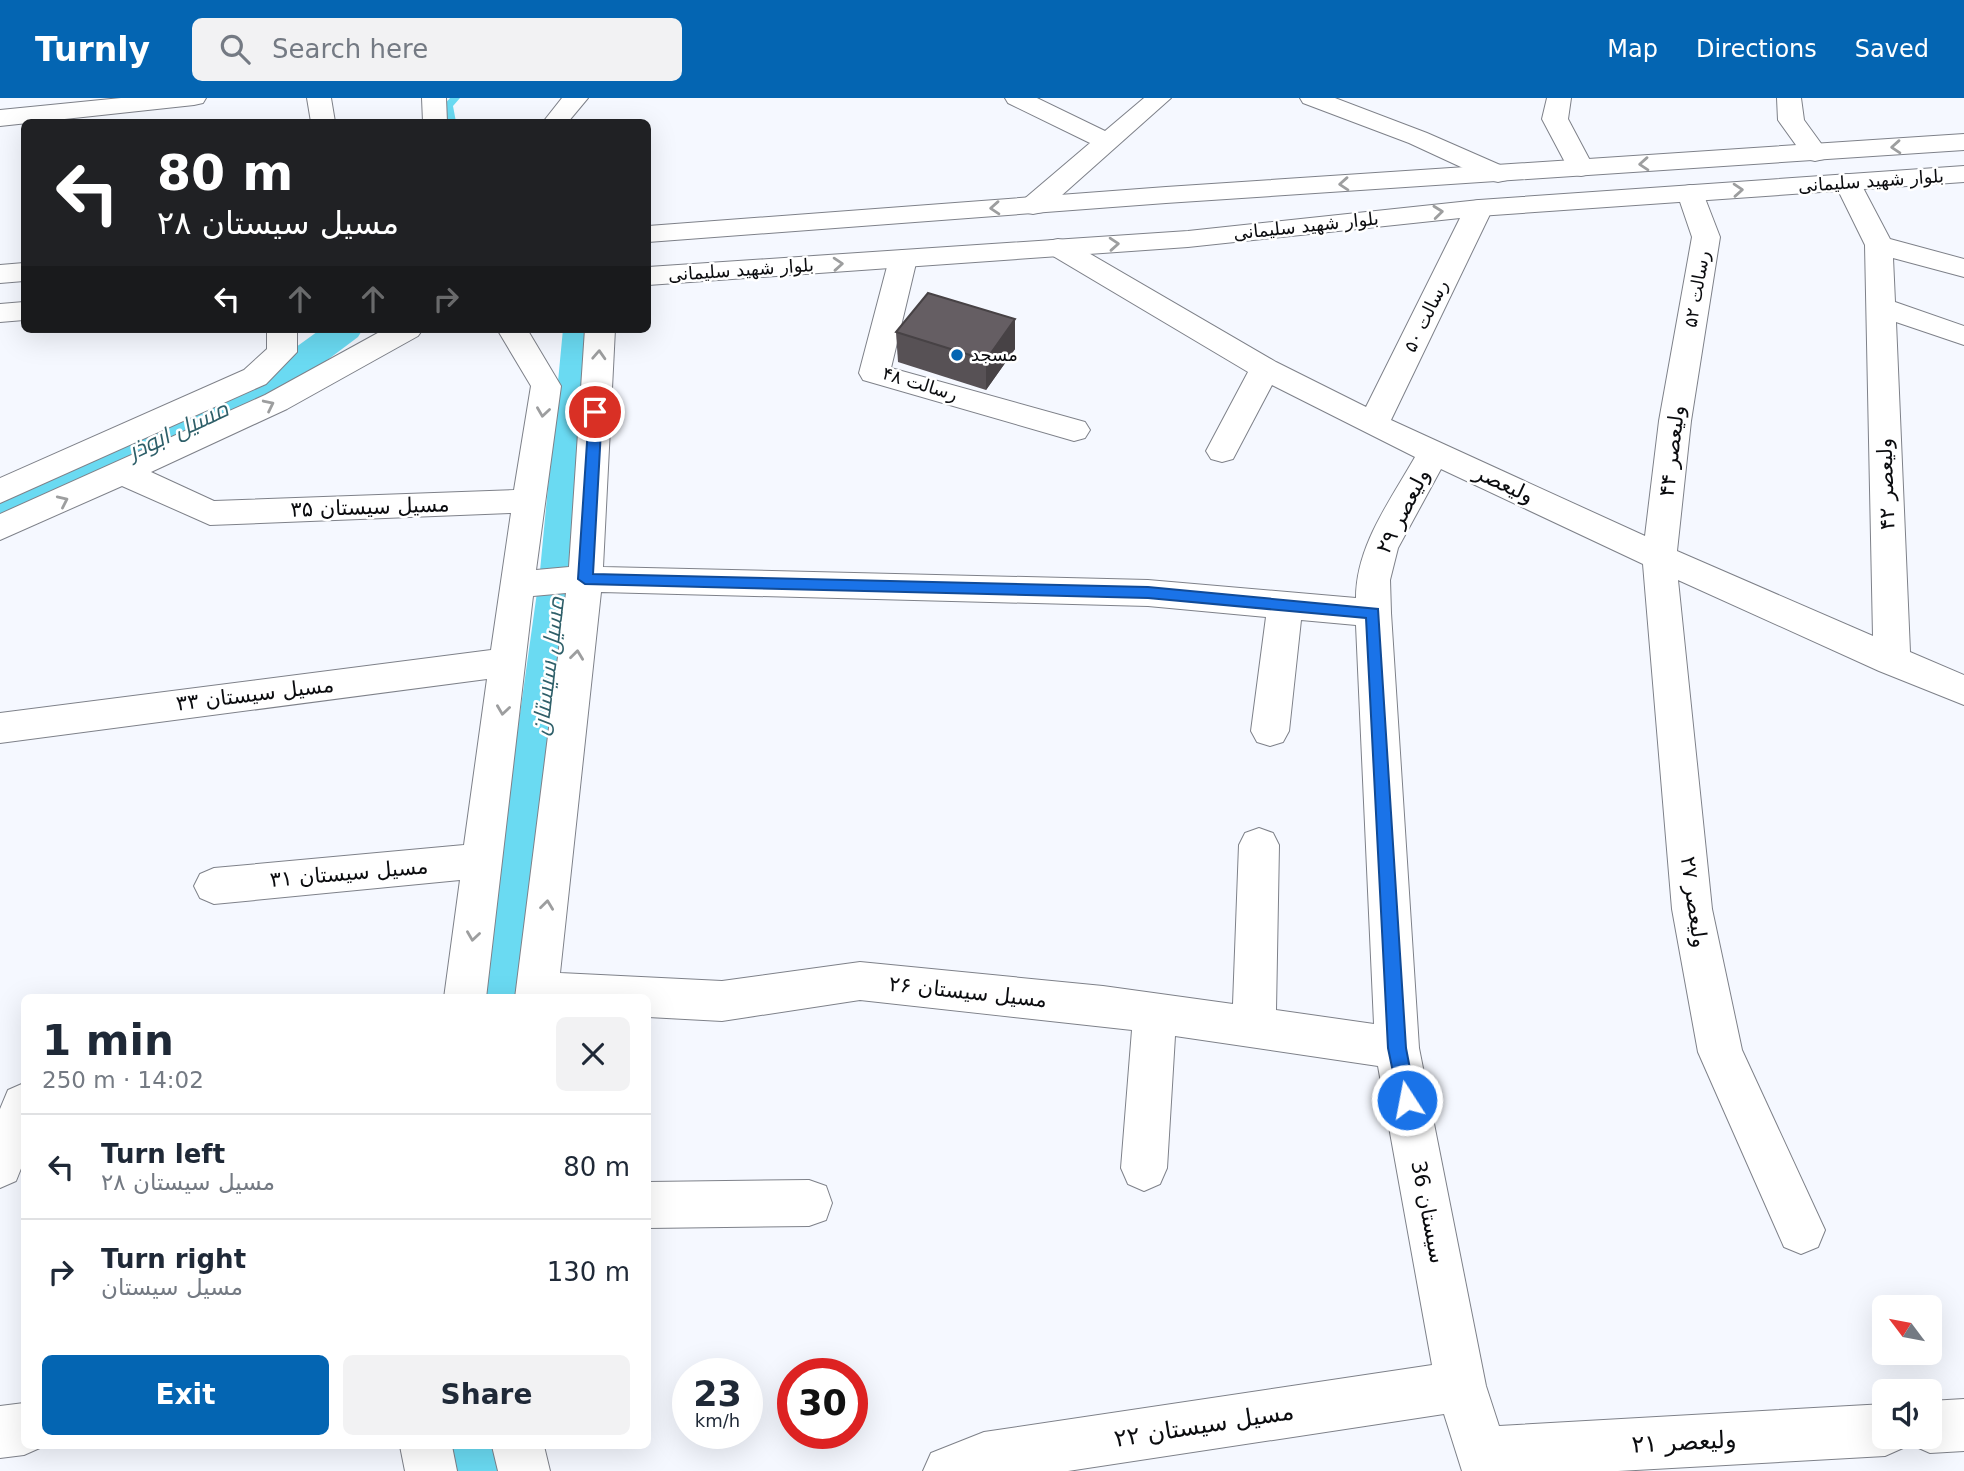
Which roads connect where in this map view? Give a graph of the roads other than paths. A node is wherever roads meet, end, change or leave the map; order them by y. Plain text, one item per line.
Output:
1 (194, 98) edge
2 (319, 98) edge
3 (434, 98) edge
4 (576, 98) edge
5 (1017, 98) edge
6 (1159, 98) edge
7 (1312, 98) edge
8 (1559, 98) edge
9 (1789, 98) edge
10 (0, 118) edge
11 (322, 119) edge
12 (435, 119) edge
13 (558, 119) edge
14 (1108, 142) junction
15 (1964, 142) edge
16 (1815, 153) junction
17 (1581, 168) junction
18 (1498, 174) junction
19 (1964, 174) edge
20 (1381, 181) junction
21 (1847, 182) junction
22 (1690, 193) junction
23 (1033, 205) junction
24 (1479, 208) junction
25 (1398, 216) junction
26 (651, 234) edge
27 (1879, 245) junction
28 (1058, 247) junction
29 (903, 260) junction
30 (1964, 268) edge
31 (21, 272) edge
32 (0, 274) edge
33 (651, 276) edge
34 (1881, 307) junction
35 (21, 311) edge
36 (0, 313) edge
37 (282, 333) edge
38 (401, 333) edge
39 (514, 333) edge
40 (600, 333) edge
41 (1964, 336) edge
42 (1687, 346) joint
43 (1265, 369) junction
44 (1373, 424) junction
45 (1074, 430) dead end
46 (1222, 451) dead end
47 (1434, 451) junction
48 (123, 473) junction
49 (0, 491) edge
50 (531, 501) junction
51 (0, 528) edge
52 (1659, 557) junction
53 (585, 579) junction
54 (517, 584) junction
55 (1285, 605) junction
56 (1373, 613) junction
57 (1892, 661) junction
58 (509, 662) junction
59 (1964, 691) edge
60 (0, 728) edge
61 (1270, 731) dead end
62 (1258, 845) dead end
63 (483, 860) junction
64 (214, 886) dead end
65 (466, 994) edge
66 (537, 994) edge
67 (651, 998) edge
68 (1155, 1013) junction
69 (1254, 1027) junction
70 (1397, 1048) junction
71 (21, 1099) edge
72 (0, 1102) edge
73 (21, 1112) edge
74 (0, 1165) edge
75 (1144, 1168) dead end
76 (809, 1203) dead end
77 (651, 1205) edge
78 (1801, 1230) dead end
79 (1461, 1386) junction
80 (1964, 1425) edge
81 (1942, 1426) edge
82 (21, 1429) edge
83 (1872, 1431) edge
84 (0, 1432) edge
85 (427, 1449) edge
86 (519, 1449) edge
87 (1485, 1462) edge
88 (431, 1471) edge
89 (524, 1471) edge
90 (949, 1471) edge

1 - 10 street
2 - 11 street
3 - 12 street
4 - 13 street
5 - 14 street
6 - 14 street
7 - 18 street
8 - 17 street
9 - 16 street
14 - 23 street
15 -> 16 street, بلوار شهید سلیمانی
16 -> 17 street, بلوار شهید سلیمانی
17 - 18 street, بلوار شهید سلیمانی
18 - 20 street, بلوار شهید سلیمانی
19 - 21 street, بلوار شهید سلیمانی
20 -> 23 street, بلوار شهید سلیمانی
20 - 25 street
22 -> 21 street, بلوار شهید سلیمانی
21 - 27 street
22 - 24 street, بلوار شهید سلیمانی
22 - 42 street, رسالت ۵۲
23 -> 26 street, بلوار شهید سلیمانی
25 -> 24 street, بلوار شهید سلیمانی
24 - 44 street, رسالت ۵۰
28 -> 25 street, بلوار شهید سلیمانی
27 - 30 street
27 - 34 street, ولیعصر ۴۲
28 - 29 street, بلوار شهید سلیمانی
28 - 43 street, ولیعصر
33 -> 29 street, بلوار شهید سلیمانی
29 - 45 street, رسالت ۴۸
31 - 32 street
34 - 41 street
34 - 57 street, ولیعصر ۴۲
35 - 36 street
37 - 49 street
48 -> 38 street
39 -> 50 street
53 -> 40 street
42 - 52 street, ولیعصر ۴۴
43 - 44 street, ولیعصر
43 - 46 street
44 - 47 street, ولیعصر
47 - 52 street, ولیعصر
47 - 56 street, ولیعصر ۲۹
48 - 50 street, مسیل سیستان ۳۵
51 -> 48 street
50 - 54 street
52 - 57 street, ولیعصر
52 - 78 street, ولیعصر ۲۷
53 - 54 street
53 - 55 street
66 -> 53 street
54 - 58 street
55 - 56 street
55 - 61 street
56 - 70 street, سیستان 36
57 - 59 street, ولیعصر
58 - 60 street, مسیل سیستان ۳۳
58 -> 63 street
62 - 69 street
63 - 64 street, مسیل سیستان ۳۱
63 -> 65 street
67 - 68 street, مسیل سیستان ۲۶
68 - 69 street, مسیل سیستان ۲۶
68 - 75 street
69 - 70 street, مسیل سیستان ۲۶
70 - 79 street, سیستان 36
71 - 72 street
73 - 74 street
76 - 77 street
79 - 87 street, سیستان 36
79 - 90 street, مسیل سیستان ۲۲
80 - 81 street
82 - 84 street
83 - 87 street, ولیعصر ۲۱
85 - 88 street
86 - 89 street

